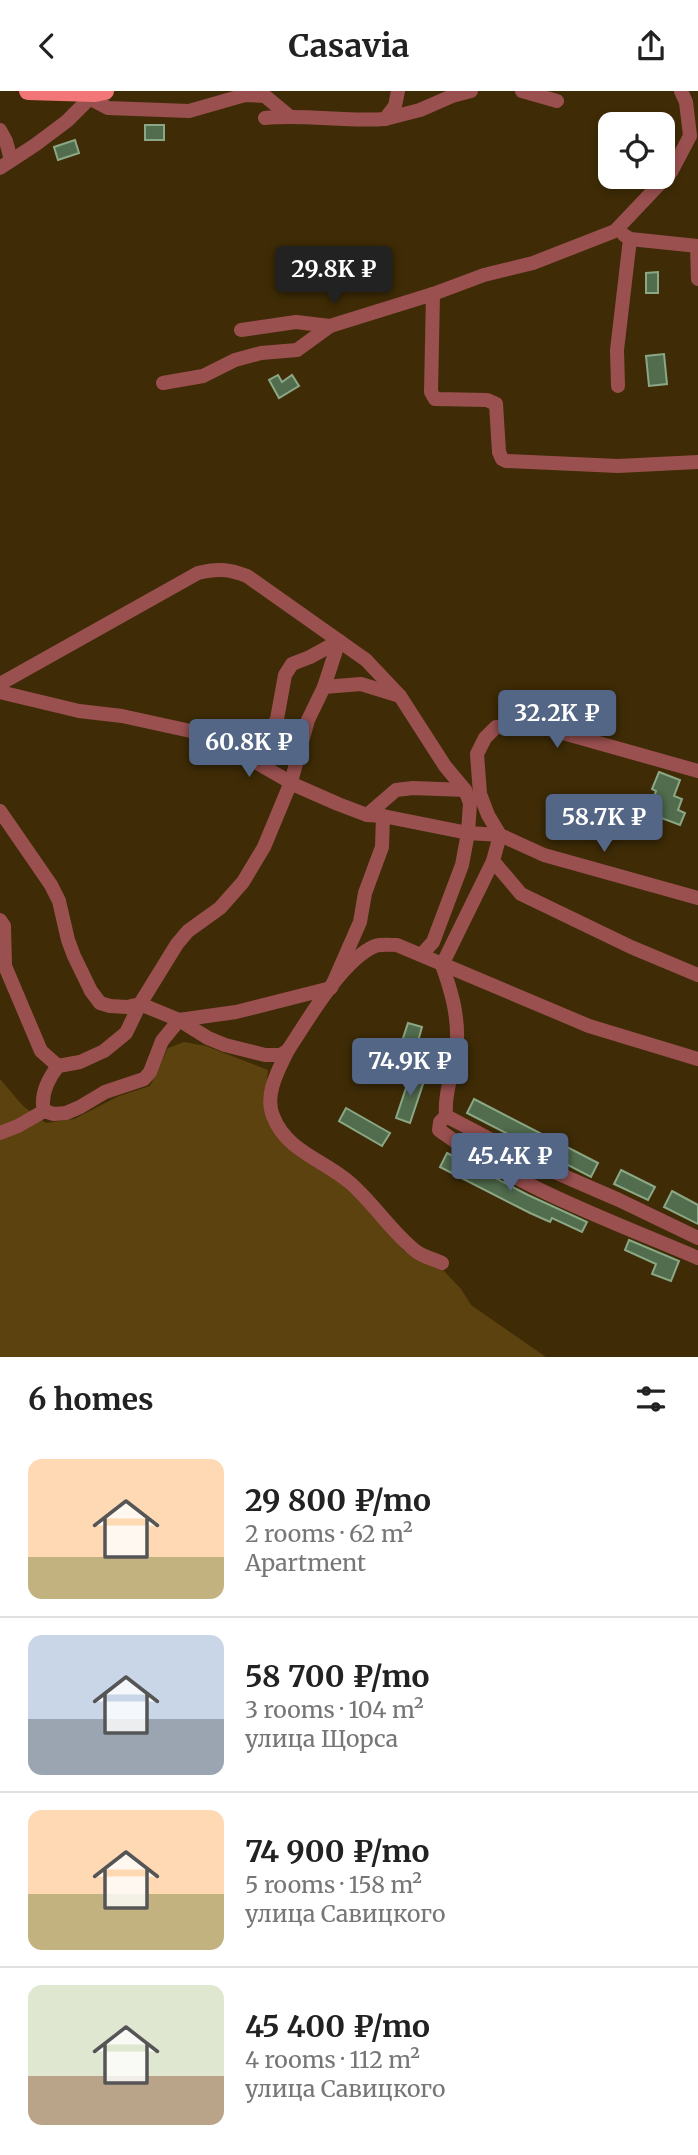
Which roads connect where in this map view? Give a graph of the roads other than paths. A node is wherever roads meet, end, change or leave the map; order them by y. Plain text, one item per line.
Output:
1 (27, 91) edge
2 (398, 91) edge
3 (471, 91) edge
4 (522, 91) edge
5 (681, 91) edge
6 (96, 94) edge
7 (557, 101) dead end
8 (289, 116) junction
9 (265, 118) dead end
10 (385, 119) junction
11 (693, 119) edge
12 (0, 130) edge
13 (5, 164) edge
14 (615, 231) junction
15 (630, 239) junction
16 (698, 246) edge
17 (698, 279) edge
18 (433, 294) junction
19 (330, 325) junction
20 (241, 330) dead end
21 (163, 383) dead end
22 (618, 386) dead end
23 (698, 462) edge
24 (339, 641) junction
25 (0, 684) edge
26 (324, 687) junction
27 (0, 692) edge
28 (400, 696) junction
29 (254, 762) junction
30 (698, 771) edge
31 (291, 782) junction
32 (465, 790) junction
33 (0, 811) edge
34 (367, 815) junction
35 (383, 816) junction
36 (468, 833) junction
37 (500, 835) junction
38 (493, 861) junction
39 (698, 898) edge
40 (0, 920) edge
41 (422, 954) junction
42 (442, 965) junction
43 (698, 975) edge
44 (331, 988) junction
45 (140, 1004) junction
46 (179, 1020) junction
47 (288, 1049) junction
48 (698, 1059) edge
49 (58, 1066) junction
50 (44, 1111) junction
51 (446, 1116) junction
52 (0, 1133) edge
53 (698, 1238) edge
54 (698, 1258) edge
55 (442, 1263) dead end

1 - 6 main road
2 - 10 street
3 - 10 street
4 - 7 street
5 - 11 street
6 - 8 street
6 - 13 street
8 - 9 street
8 - 10 street
11 - 14 street
12 - 13 street
14 - 15 street
14 - 18 street
15 - 16 street
15 - 22 street
16 - 17 street
18 - 19 street
18 - 23 street
19 - 20 street
19 - 21 street
24 - 25 street
24 - 26 street
24 - 28 street
24 - 29 street
26 - 28 street
26 - 31 street
27 - 29 street
28 - 32 street
29 - 31 street
30 - 37 street
31 - 34 street
31 - 45 street
32 - 34 street
32 - 36 street
33 - 45 street
34 - 35 street
35 - 36 street
35 - 44 street
36 - 37 street
36 - 41 street
37 - 38 street
37 - 39 street
38 - 42 street
38 - 43 street
40 - 49 street
41 - 42 street
41 - 44 street
42 - 48 street
42 - 51 street
44 - 46 street
44 - 47 street
45 - 46 street
45 - 49 street
46 - 47 street
46 - 50 street
47 - 55 street
49 - 50 street
50 - 52 street
51 - 53 street
51 - 54 street

